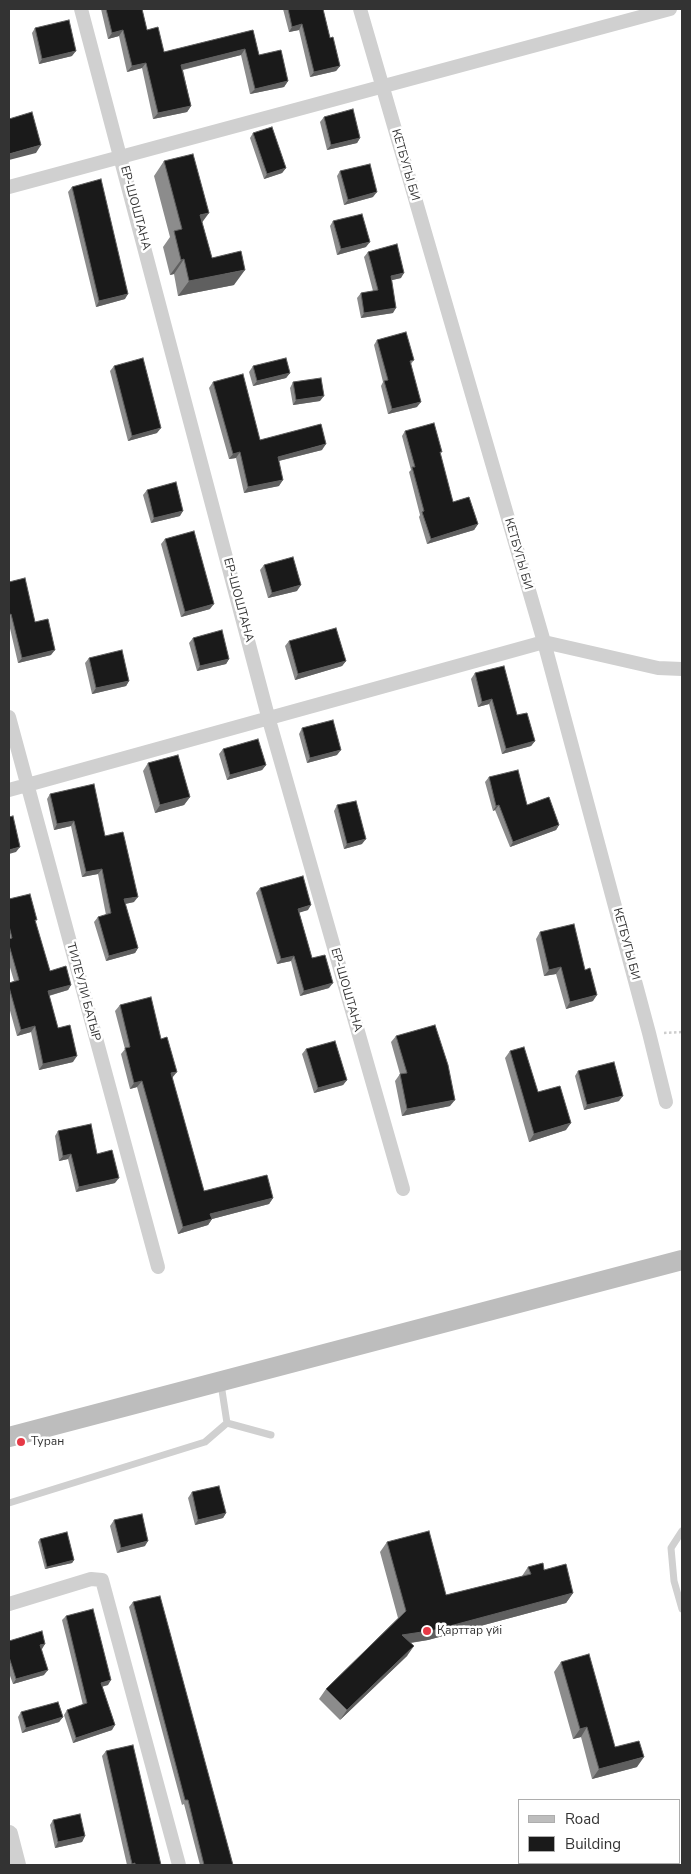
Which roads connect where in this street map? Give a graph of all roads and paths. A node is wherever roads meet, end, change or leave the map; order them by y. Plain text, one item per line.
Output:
1 (81, 9) edge
2 (360, 9) edge
3 (670, 9) edge
4 (382, 85) junction
5 (121, 156) junction
6 (9, 187) edge
7 (544, 642) junction
8 (682, 669) edge
9 (9, 717) edge
10 (269, 720) junction
11 (28, 785) junction
12 (9, 790) edge
13 (682, 1032) edge
14 (649, 1033) junction
15 (666, 1102) dead end
16 (403, 1189) dead end
17 (682, 1260) edge
18 (158, 1267) dead end
19 (220, 1381) junction
20 (227, 1423) junction
21 (271, 1435) dead end
22 (9, 1436) edge
23 (9, 1503) edge
24 (682, 1531) edge
25 (9, 1604) edge
26 (682, 1609) edge
27 (9, 1834) edge
28 (17, 1865) edge
29 (179, 1865) edge

1 - 5 street, ЕР-ШОШТАНА
2 - 4 street, КЕТБУГЫ БИ
3 - 4 street
4 - 5 street
4 - 7 street, КЕТБУГЫ БИ
5 - 6 street
5 - 10 street, ЕР-ШОШТАНА
7 - 8 street
7 - 10 street
7 - 14 street, КЕТБУГЫ БИ
9 - 11 street, ТИЛЕУЛИ БАТЫР
10 - 11 street
10 - 16 street, ЕР-ШОШТАНА
11 - 12 street
11 - 18 street, ТИЛЕУЛИ БАТЫР
13 - 14 path
14 - 15 street, КЕТБУГЫ БИ
17 - 19 main road
19 - 20 lane
19 - 22 main road
20 - 21 lane
20 - 23 lane
24 - 26 lane
25 - 29 street
27 - 28 street

